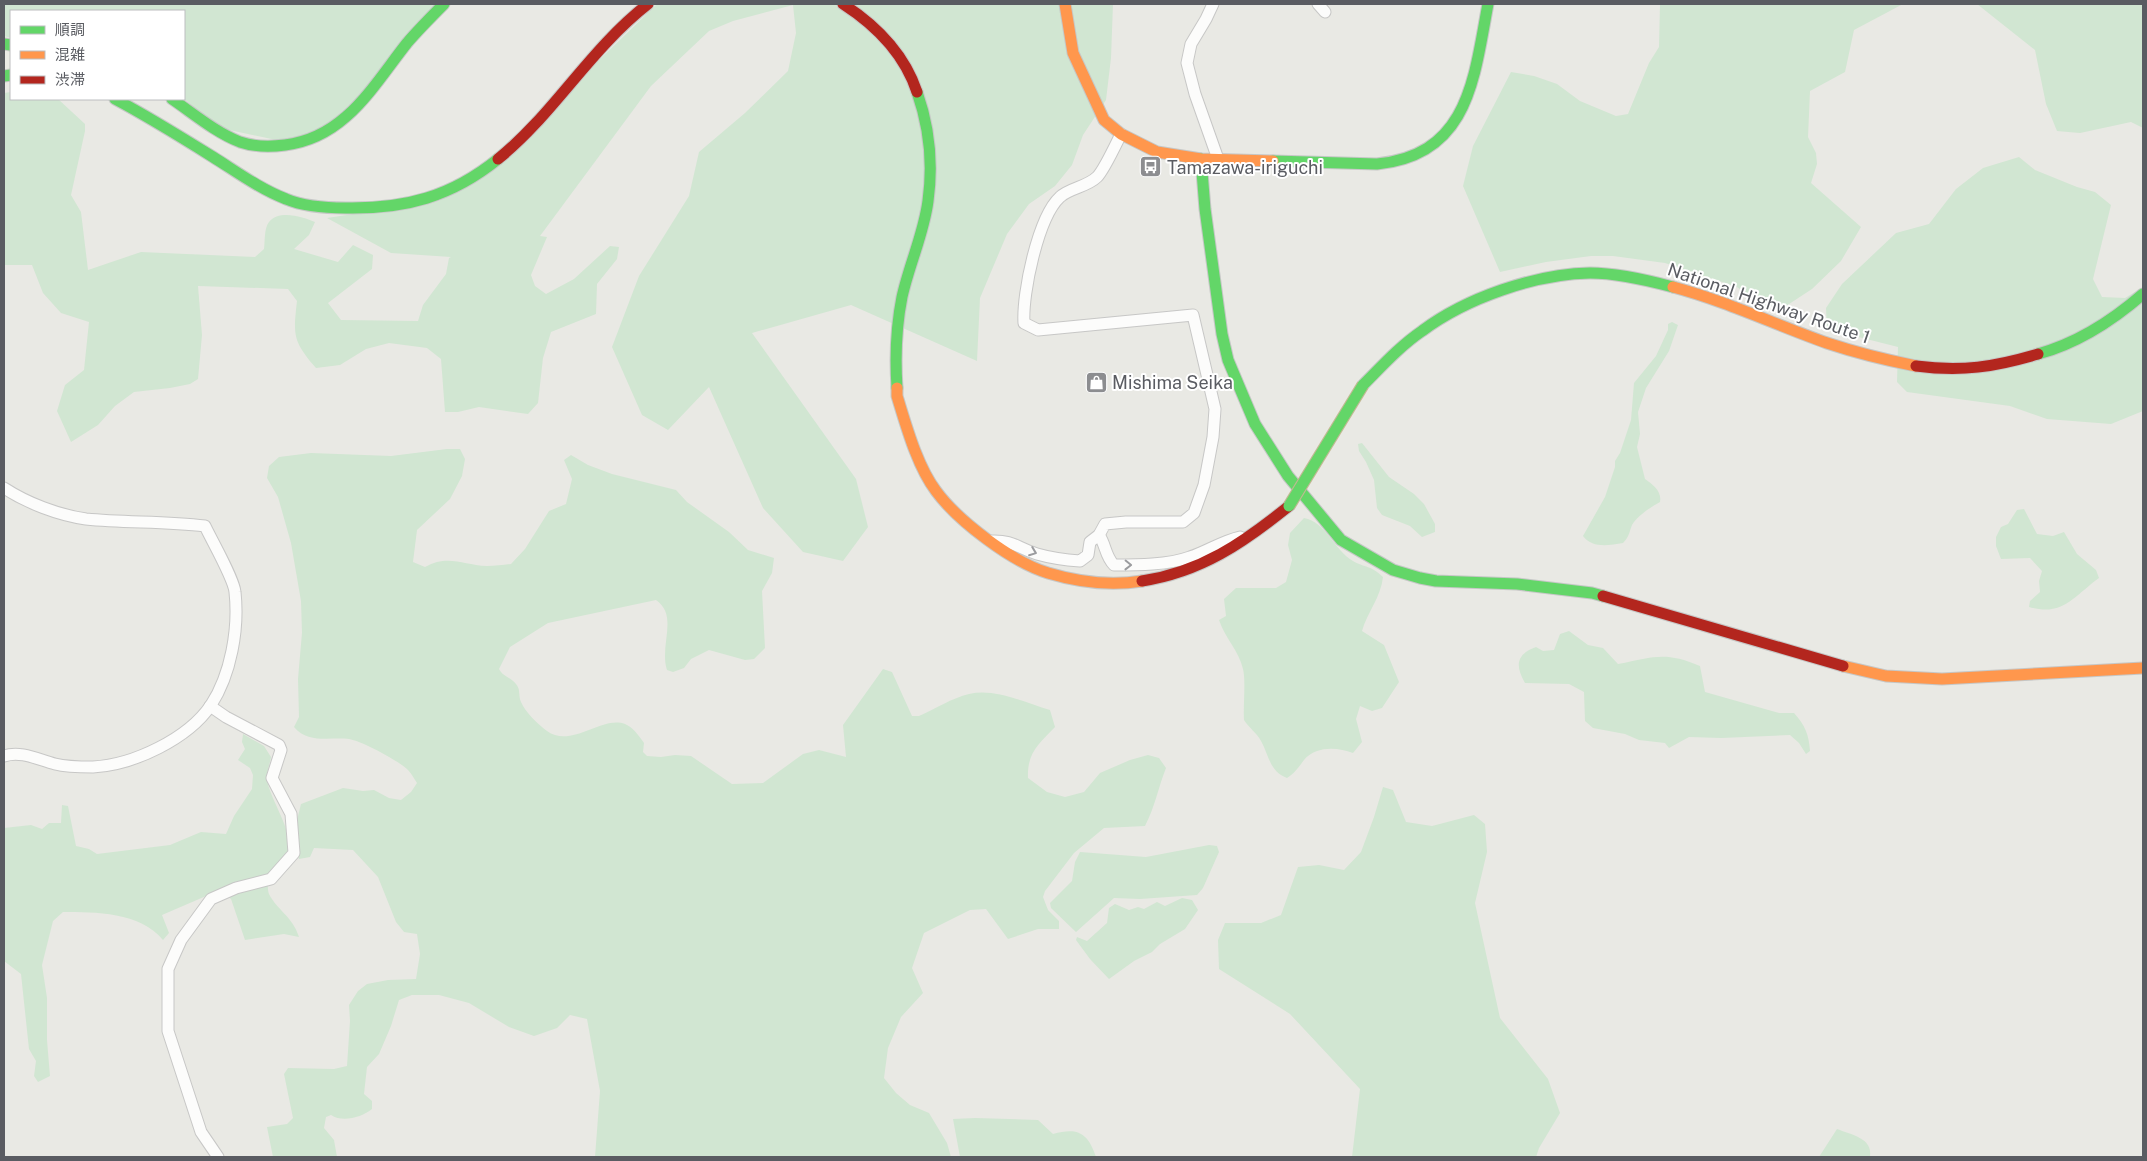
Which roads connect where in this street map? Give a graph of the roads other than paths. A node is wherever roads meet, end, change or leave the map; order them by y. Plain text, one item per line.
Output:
1 (444, 4) edge
2 (648, 4) edge
3 (843, 4) edge
4 (1065, 4) edge
5 (1213, 4) edge
6 (1488, 4) edge
7 (118, 100) edge
8 (174, 100) edge
9 (1121, 134) junction
10 (1201, 158) junction
11 (1218, 159) junction
12 (2143, 294) edge
13 (4, 488) edge
14 (1255, 533) junction
15 (1099, 535) junction
16 (987, 541) junction
17 (2143, 668) edge
18 (210, 706) junction
19 (4, 756) edge
20 (218, 1157) edge

1 - 8 main road
2 - 7 main road
3 - 16 main road, National Highway Route 1
4 - 9 main road
5 - 11 street
6 - 11 main road
9 - 10 main road
9 - 15 street
10 - 11 main road
10 - 17 main road
12 - 14 main road, National Highway Route 1, bridge
13 - 18 street
15 -> 14 street
14 - 16 main road, National Highway Route 1
16 -> 15 street
18 - 19 street
18 - 20 street

